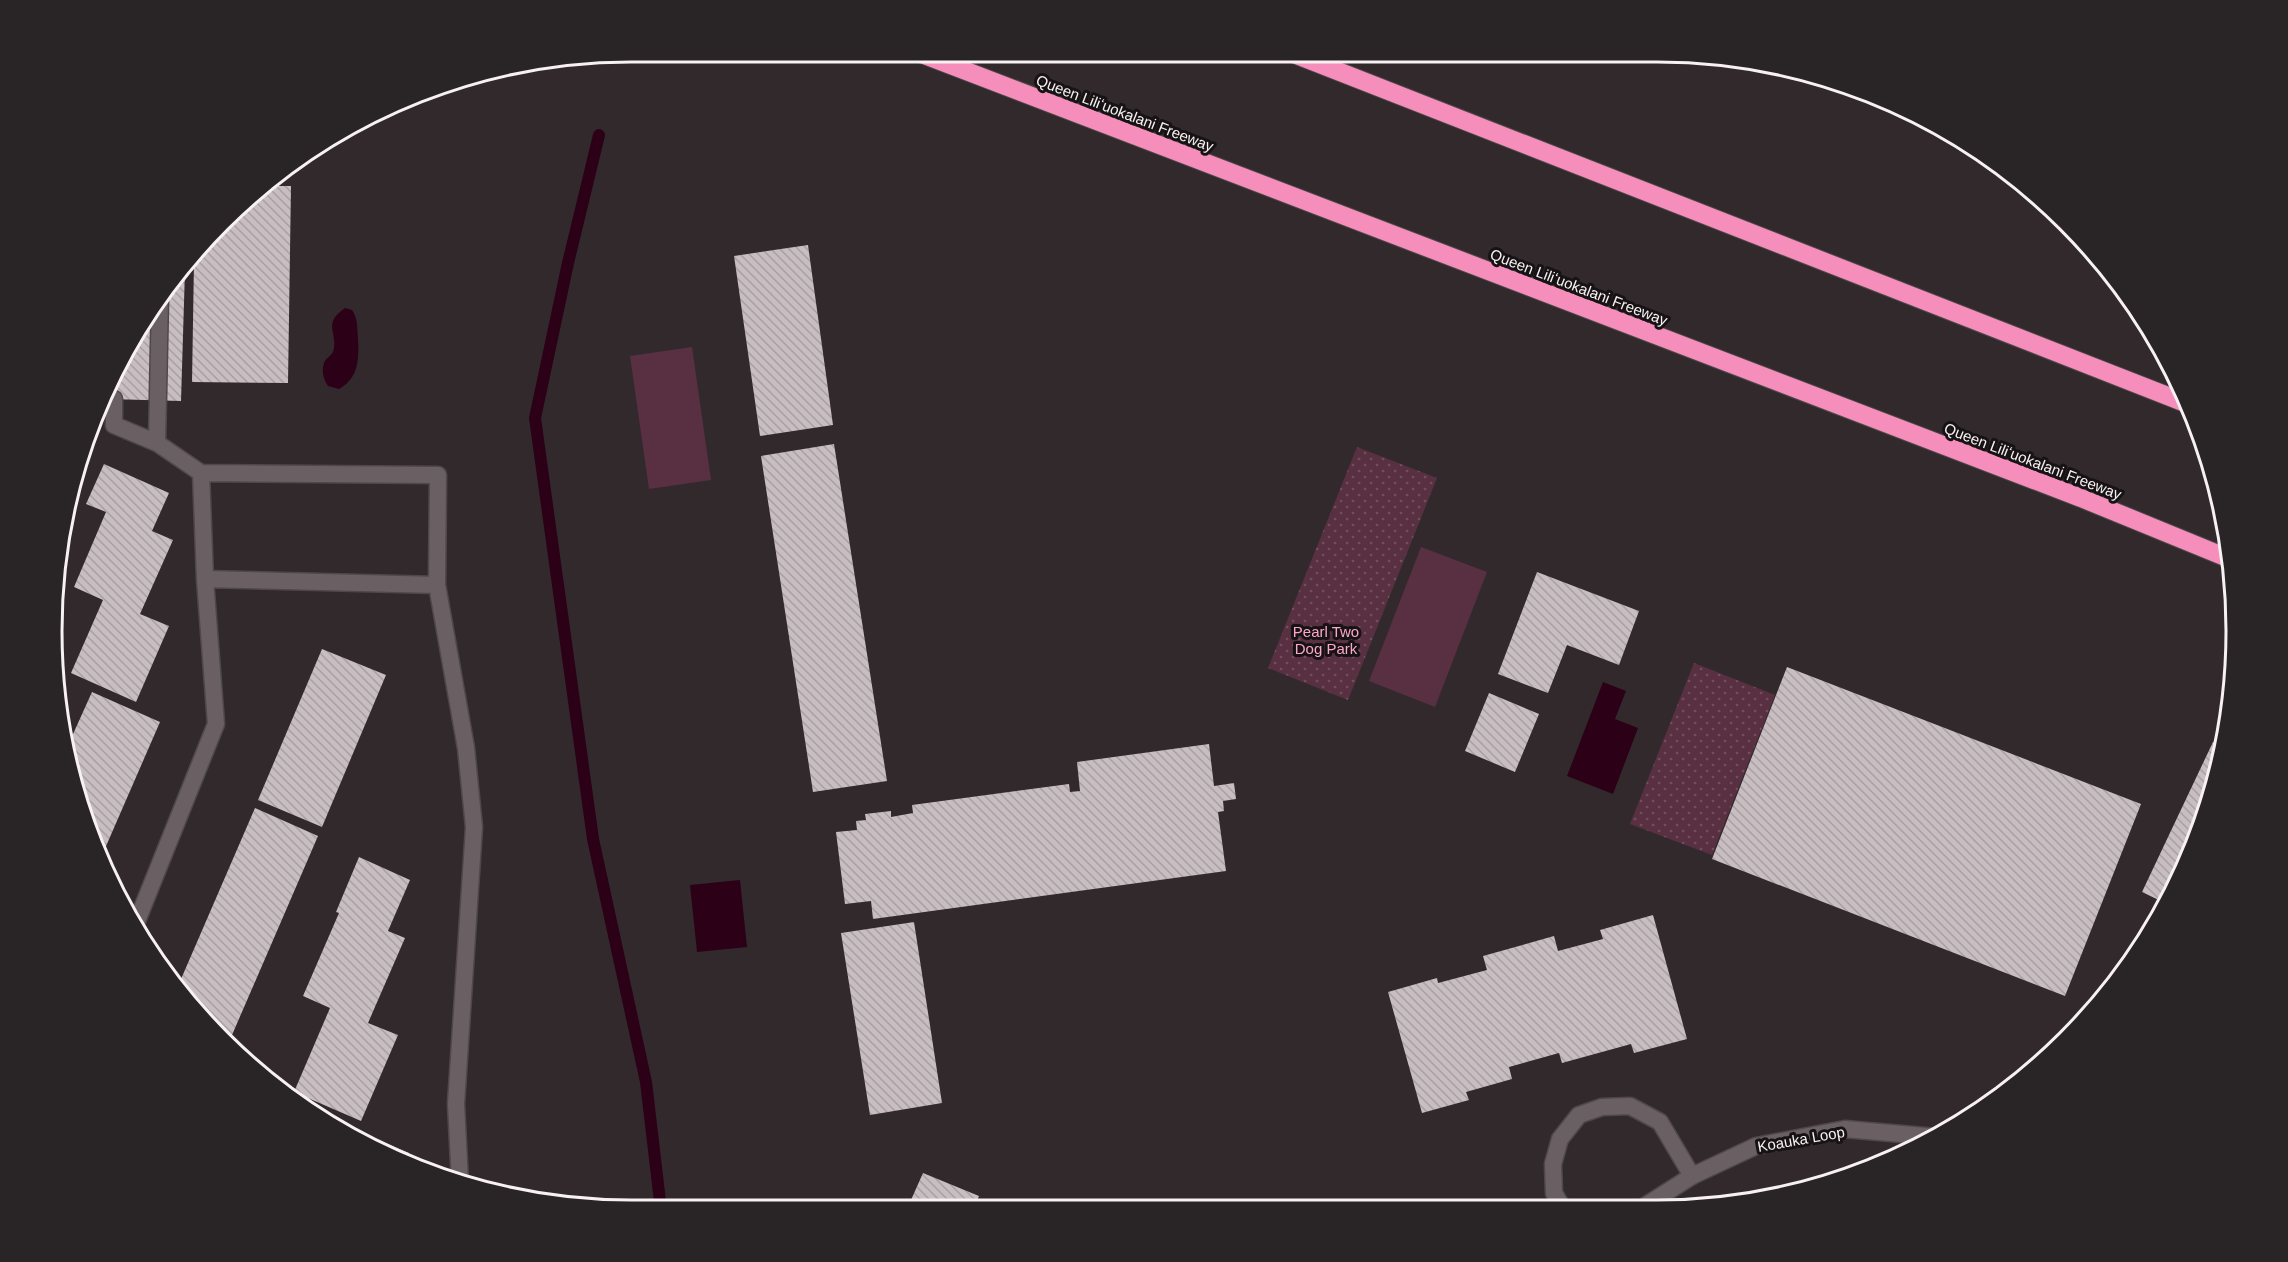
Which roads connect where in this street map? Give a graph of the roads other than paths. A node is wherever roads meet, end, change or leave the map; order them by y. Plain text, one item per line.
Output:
1 (943, 62) edge
2 (1315, 62) edge
3 (160, 311) edge
4 (114, 399) dead end
5 (2177, 400) edge
6 (158, 442) junction
7 (201, 473) junction
8 (2222, 556) edge
9 (205, 579) junction
10 (436, 585) junction
11 (139, 917) edge
12 (1921, 1136) edge
13 (460, 1174) edge
14 (1692, 1176) junction
15 (1558, 1200) edge
16 (1654, 1200) edge

1 - 8 highway, Queen Liliʻuokalani Freeway
2 - 5 highway
3 - 6 street
4 - 6 street
6 - 7 street
7 - 9 street
7 - 10 street
9 - 10 street
9 - 11 street
10 - 13 street
12 - 14 street, Koauka Loop
14 - 15 street
14 - 16 street, Koauka Loop

